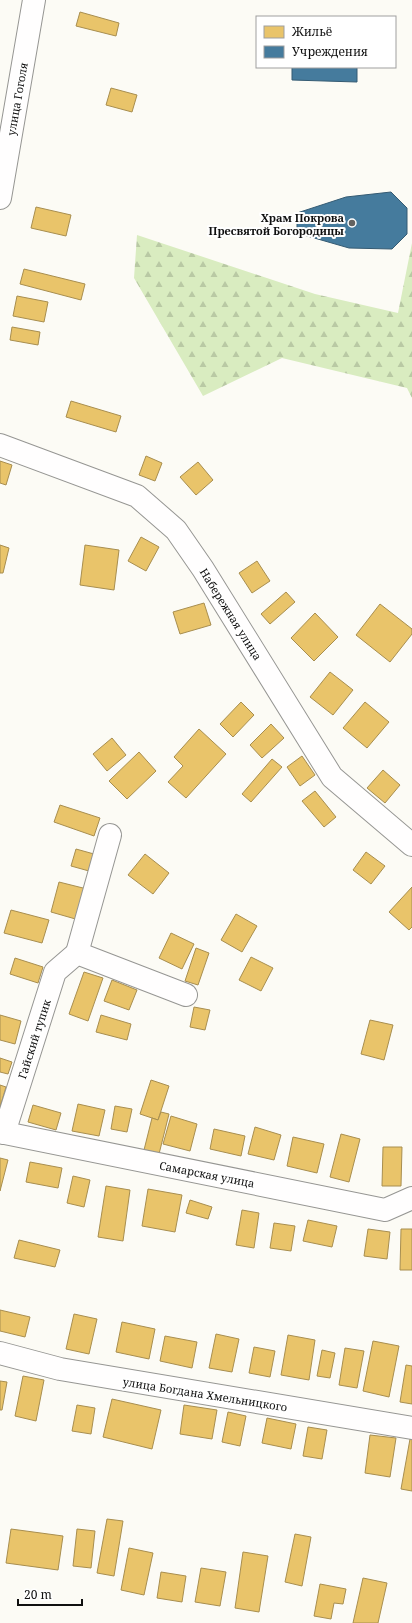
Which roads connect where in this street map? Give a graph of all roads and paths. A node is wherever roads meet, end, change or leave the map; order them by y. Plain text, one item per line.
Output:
1 (34, 0) edge
2 (0, 198) edge
3 (0, 445) edge
4 (110, 835) dead end
5 (412, 845) edge
6 (77, 953) junction
7 (186, 995) dead end
8 (2, 1133) edge
9 (412, 1198) edge
10 (0, 1353) edge
11 (412, 1428) edge

1 - 2 street, улица Гоголя
3 - 5 street, Набережная улица
4 - 6 street
6 - 7 street
6 - 8 street, Гайский тупик
8 - 9 street, Самарская улица
10 - 11 street, улица Богдана Хмельницкого

